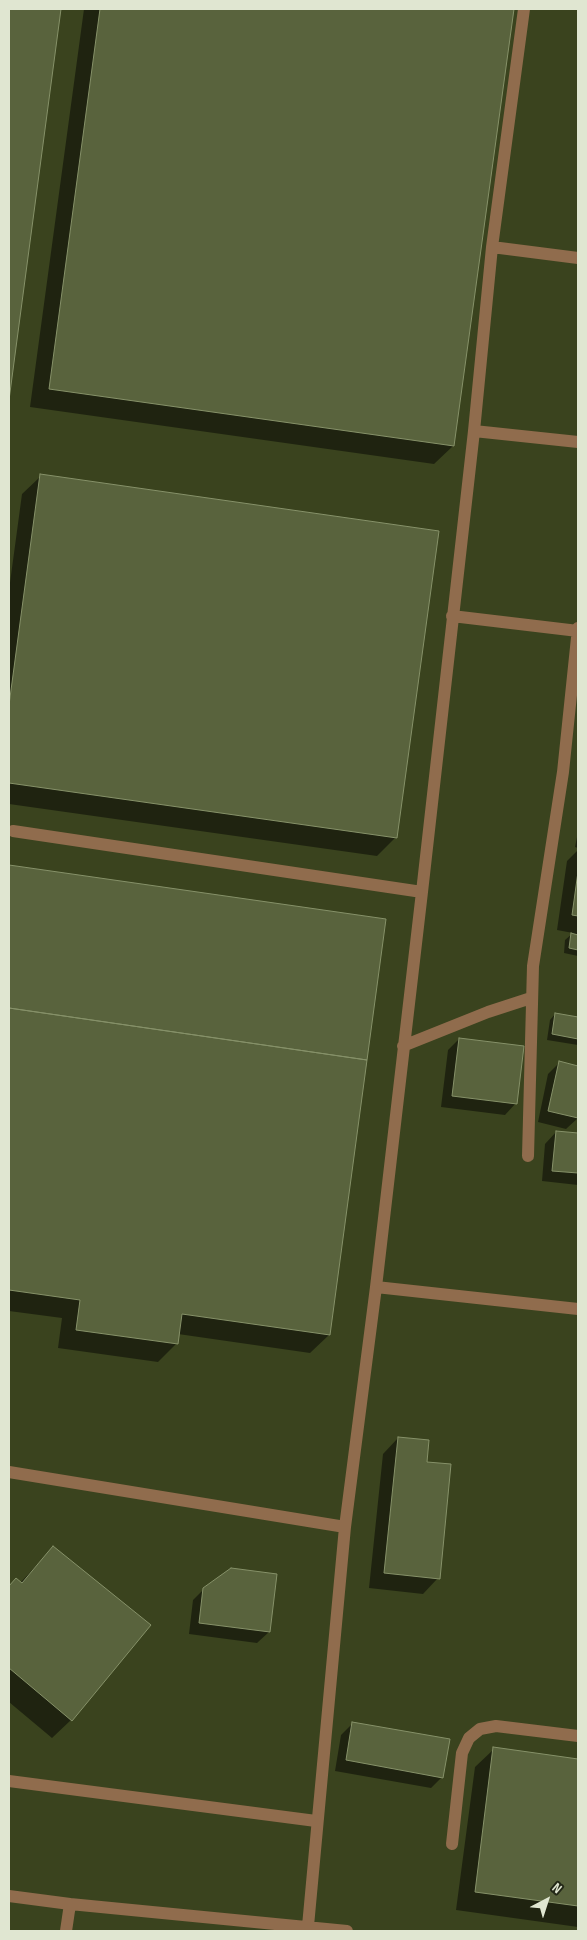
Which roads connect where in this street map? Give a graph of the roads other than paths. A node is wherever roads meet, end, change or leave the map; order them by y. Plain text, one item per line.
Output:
1 (524, 9) edge
2 (492, 247) junction
3 (578, 258) edge
4 (474, 431) junction
5 (578, 442) edge
6 (452, 616) junction
7 (578, 630) edge
8 (13, 831) dead end
9 (422, 892) junction
10 (531, 998) junction
11 (403, 1046) junction
12 (528, 1156) dead end
13 (376, 1287) junction
14 (578, 1309) edge
15 (9, 1472) edge
16 (345, 1527) junction
17 (578, 1736) edge
18 (9, 1781) edge
19 (316, 1821) junction
20 (452, 1844) dead end
21 (9, 1896) edge
22 (70, 1904) junction
23 (308, 1926) junction
24 (66, 1931) edge
25 (347, 1931) edge

1 - 2 lane
2 - 3 lane
2 - 4 lane
4 - 5 lane
4 - 6 lane
6 - 7 lane
6 - 9 lane
7 - 10 lane
8 - 9 lane
9 - 11 lane
10 - 11 lane
10 - 12 lane
11 - 13 lane
13 - 14 lane
13 - 16 lane
15 - 16 lane
16 - 19 lane
17 - 20 lane
18 - 19 lane
19 - 23 lane
21 - 22 lane
22 - 23 lane
22 - 24 lane
23 - 25 lane

